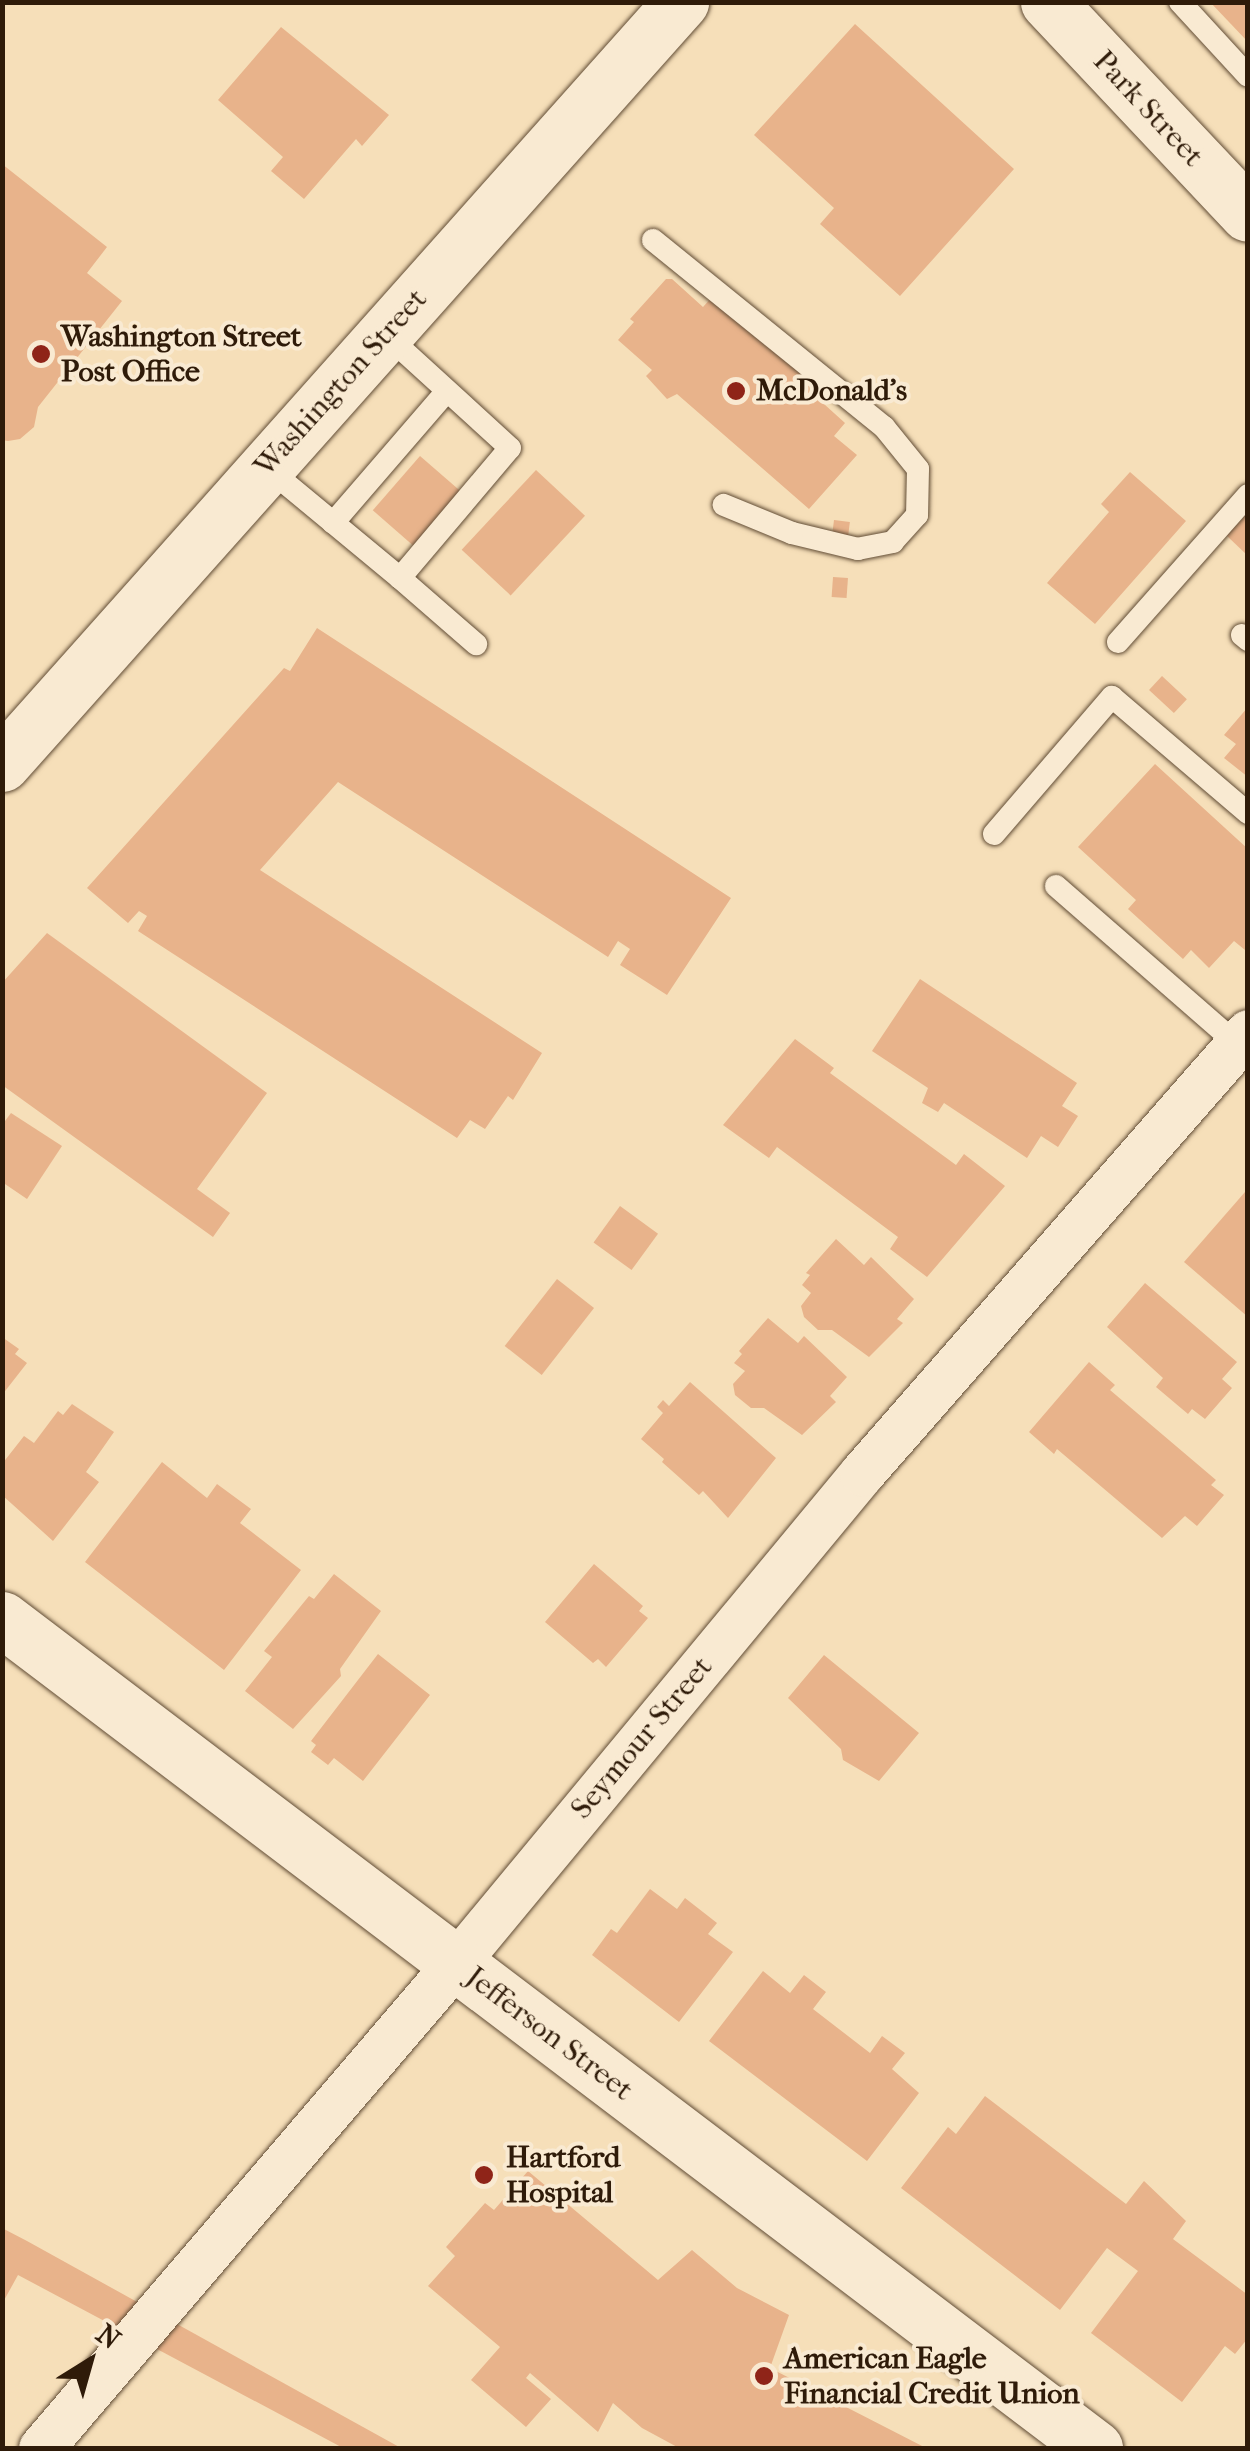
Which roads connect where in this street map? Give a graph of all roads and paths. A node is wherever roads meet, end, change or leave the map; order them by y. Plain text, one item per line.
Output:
1 (681, 2) edge
2 (1048, 2) edge
3 (1180, 2) edge
4 (1248, 76) edge
5 (1248, 214) edge
6 (652, 240) dead end
7 (385, 334) junction
8 (446, 392) junction
9 (266, 468) junction
10 (1248, 495) edge
11 (724, 505) dead end
12 (333, 523) junction
13 (400, 578) junction
14 (1118, 642) dead end
15 (476, 644) dead end
16 (2, 764) edge
17 (1248, 813) edge
18 (994, 834) dead end
19 (1056, 886) dead end
20 (1242, 1038) edge
21 (2, 1619) edge
22 (456, 1963) junction
23 (40, 2448) edge
24 (1094, 2448) edge

1 - 7 street, Washington Street
2 - 5 street, Park Street
3 - 4 lane
6 - 11 lane
7 - 8 lane
7 - 9 street, Washington Street
8 - 12 lane
8 - 13 lane
9 - 12 lane
9 - 16 street, Washington Street
10 - 14 lane
12 - 13 lane
13 - 15 lane
17 - 18 lane
19 - 20 lane
20 - 22 street, Seymour Street
21 - 22 street, Jefferson Street
22 - 23 street, Seymour Street
22 - 24 street, Jefferson Street

